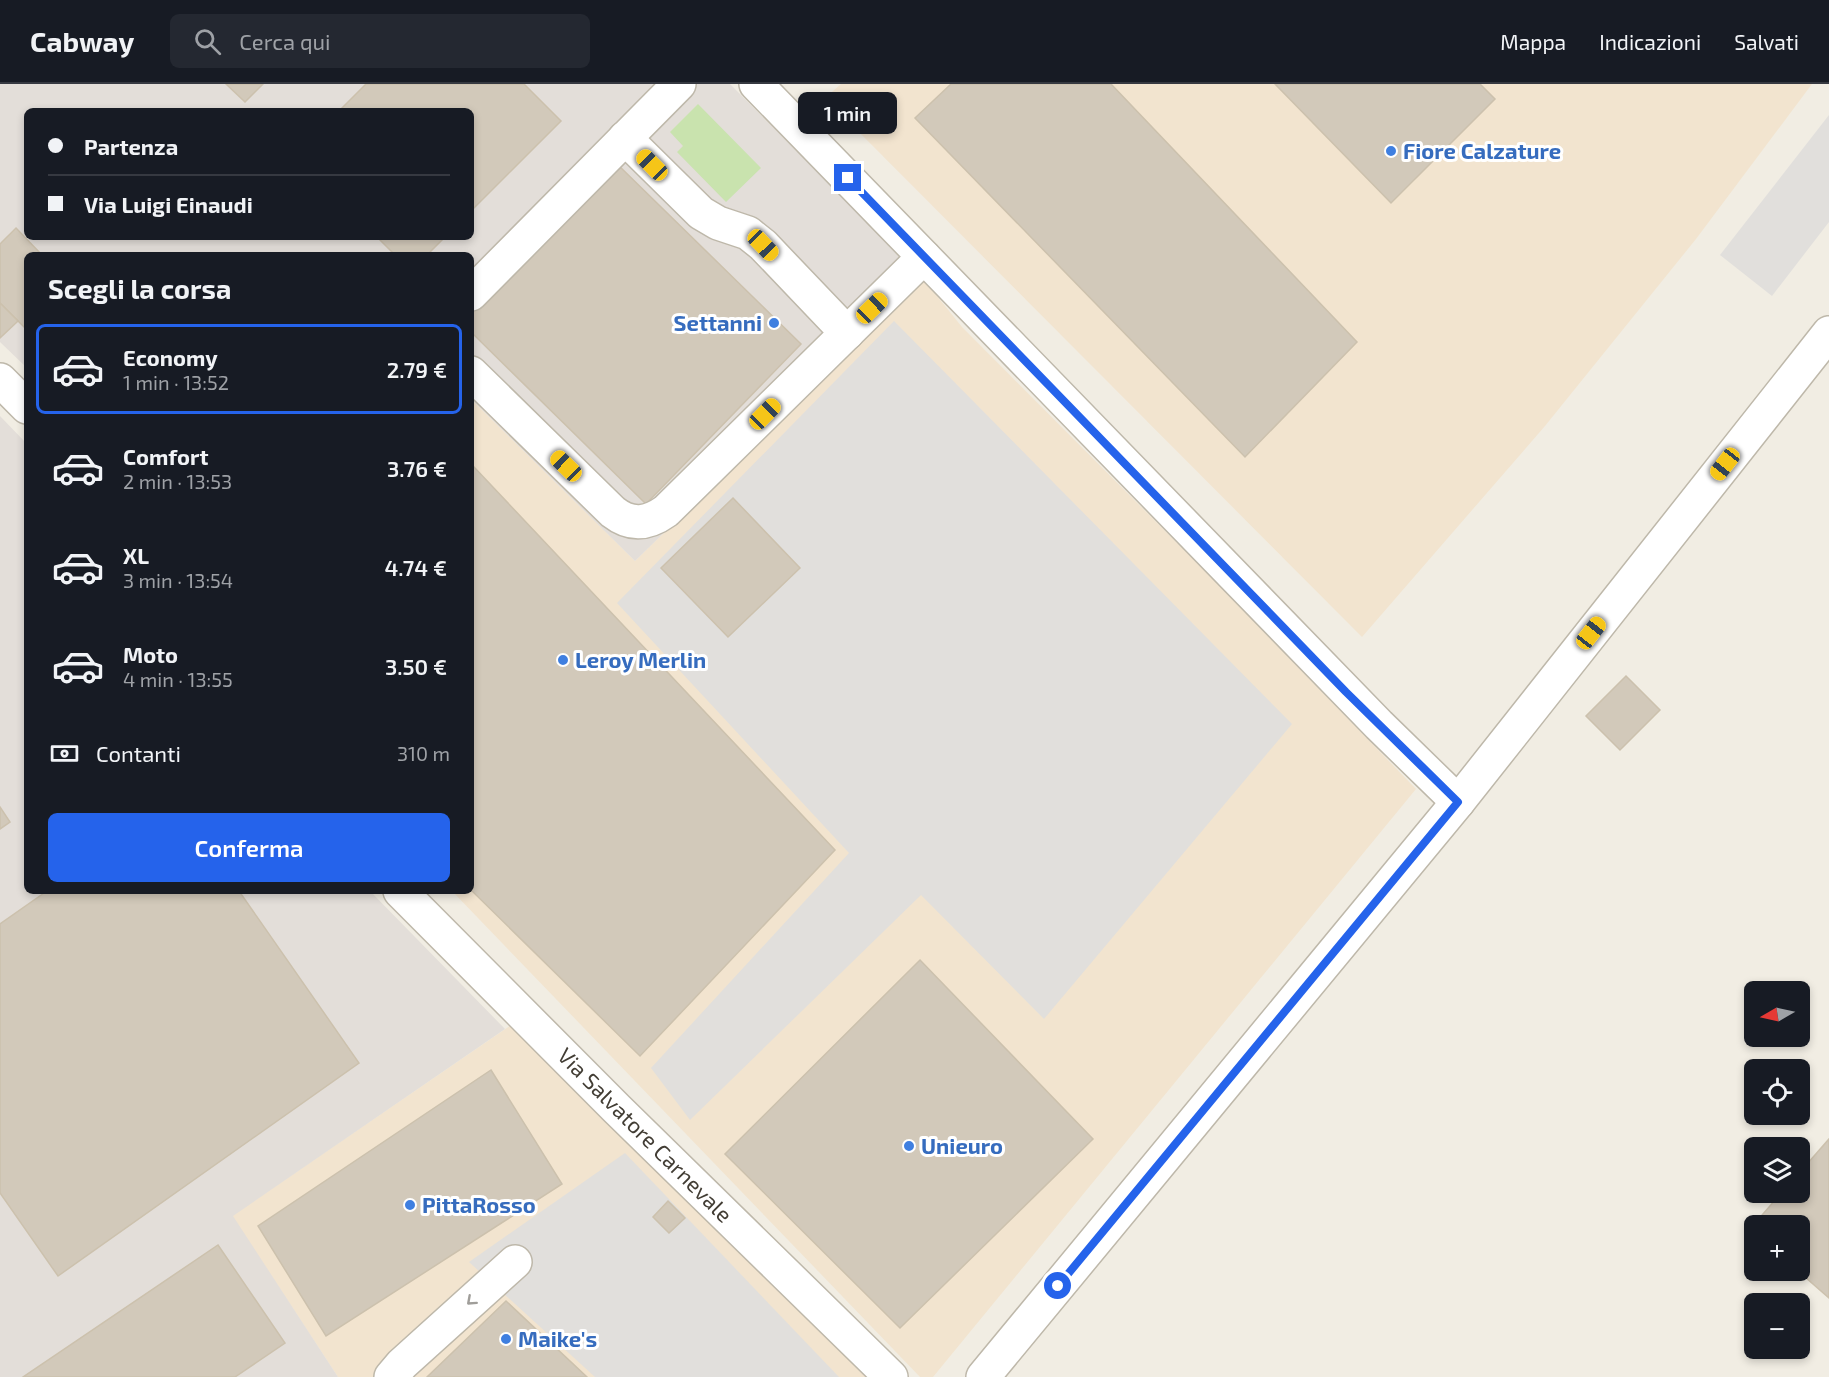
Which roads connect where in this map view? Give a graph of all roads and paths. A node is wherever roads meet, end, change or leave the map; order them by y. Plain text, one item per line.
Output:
1 (679, 84) edge
2 (756, 84) edge
3 (625, 138) junction
4 (924, 257) junction
5 (474, 291) edge
6 (847, 333) junction
7 (1829, 333) edge
8 (474, 376) edge
9 (0, 380) edge
10 (24, 404) edge
11 (1458, 802) junction
12 (403, 894) edge
13 (515, 1262) dead end
14 (391, 1377) edge
15 (891, 1377) edge
16 (983, 1377) edge

1 - 3 street
2 - 4 street
3 - 5 street
3 - 6 street
4 - 6 street
4 - 11 street
6 - 8 street
7 - 11 street
9 - 10 street
11 - 16 street
12 - 15 street, Via Salvatore Carnevale
13 -> 14 street

